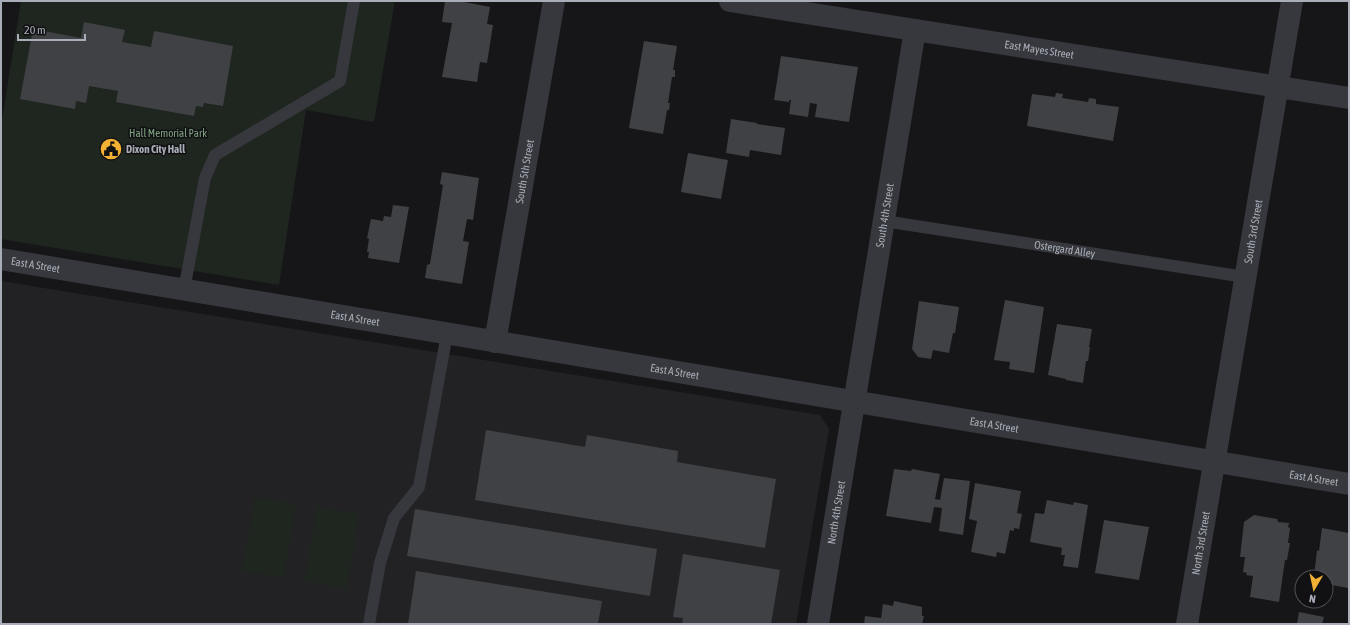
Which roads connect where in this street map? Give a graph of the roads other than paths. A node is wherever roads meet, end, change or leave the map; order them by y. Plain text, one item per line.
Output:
1 (354, 1) edge
2 (554, 1) edge
3 (730, 1) edge
4 (1292, 1) edge
5 (792, 6) edge
6 (916, 30) junction
7 (1278, 86) junction
8 (1349, 98) edge
9 (884, 221) junction
10 (1, 259) edge
11 (1245, 277) junction
12 (184, 290) junction
13 (447, 334) junction
14 (495, 342) junction
15 (855, 402) junction
16 (1215, 462) junction
17 (1349, 484) edge
18 (369, 624) edge
19 (818, 624) edge
20 (1187, 624) edge

1 - 12 lane
2 - 14 street, South 5th Street
3 - 5 street, East Mayes Street
4 - 7 street, South 3rd Street
5 - 6 street, East Mayes Street
6 - 7 street, East Mayes Street
6 - 9 street, South 4th Street
7 - 8 street, East Mayes Street
7 - 11 street, South 3rd Street
9 - 11 lane, Ostergard Alley
9 - 15 street, South 4th Street
10 - 12 street, East A Street
11 - 16 street, South 3rd Street
12 - 13 street, East A Street
13 - 14 street, East A Street
13 - 18 lane
14 - 15 street, East A Street
15 - 16 street, East A Street
15 - 19 street, North 4th Street
16 - 17 street, East A Street
16 - 20 street, North 3rd Street

